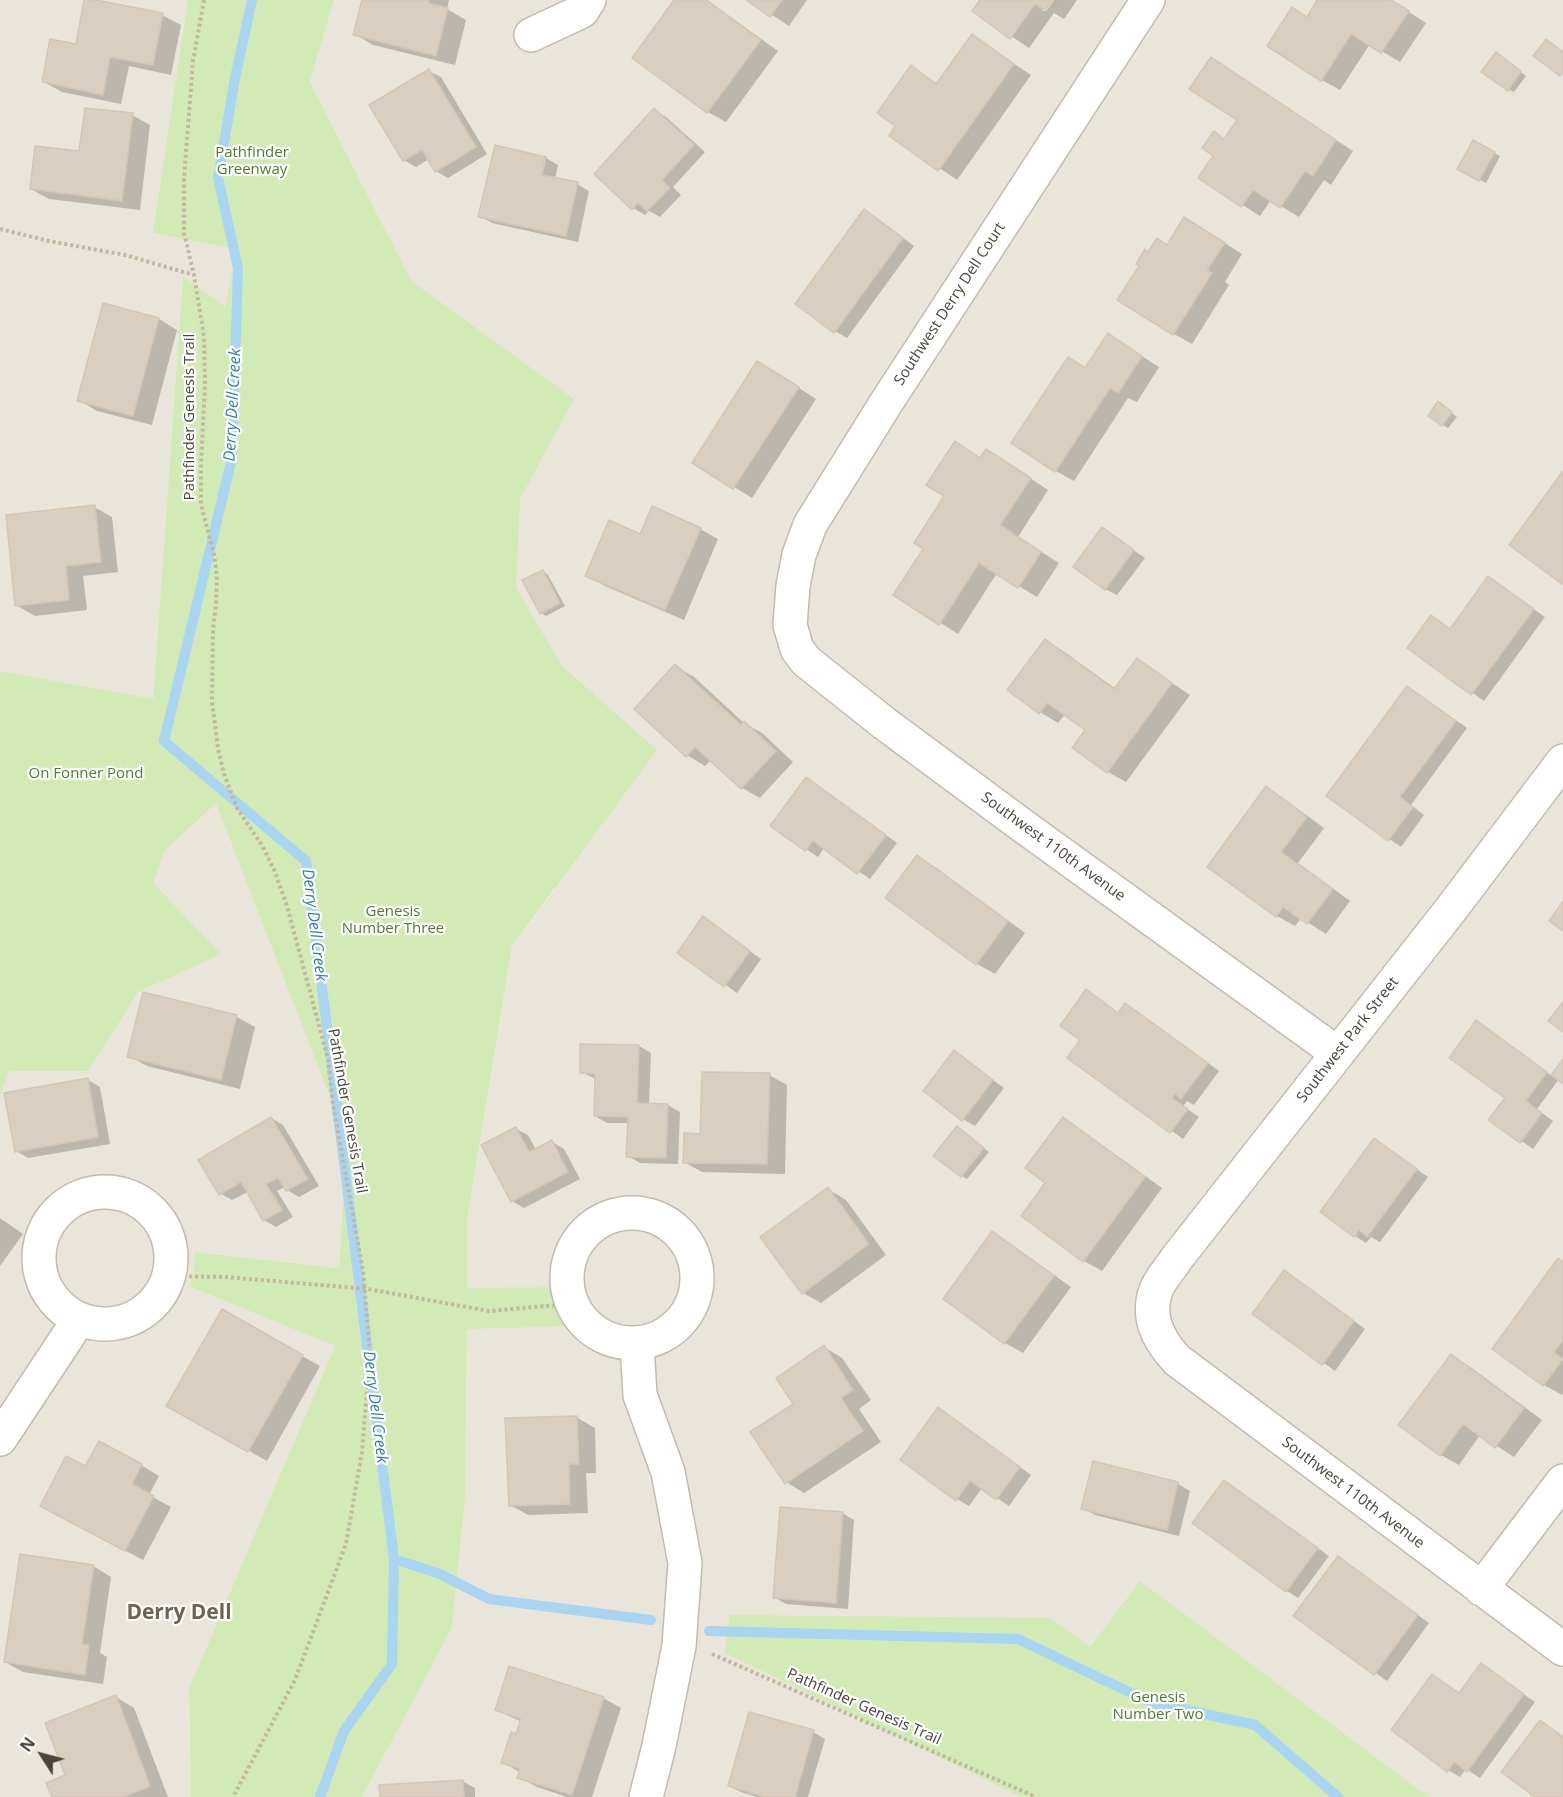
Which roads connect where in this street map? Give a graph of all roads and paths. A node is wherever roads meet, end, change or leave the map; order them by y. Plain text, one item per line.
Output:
1 (204, 0) edge
2 (588, 0) edge
3 (1148, 0) edge
4 (531, 34) dead end
5 (0, 229) edge
6 (194, 275) junction
7 (790, 625) joint
8 (1563, 761) edge
9 (1337, 1053) junction
10 (171, 1276) junction
11 (367, 1289) junction
12 (572, 1307) junction
13 (78, 1321) junction
14 (1155, 1326) joint
15 (637, 1344) junction
16 (0, 1439) edge
17 (1563, 1481) edge
18 (1481, 1589) junction
19 (679, 1646) junction
20 (1563, 1649) edge
21 (233, 1797) edge
22 (646, 1797) edge
23 (1036, 1797) edge

1 - 6 path, Pathfinder Genesis Trail
2 - 4 street
3 - 7 street, Southwest Derry Dell Court
5 - 6 path
6 - 11 path, Pathfinder Genesis Trail
7 - 9 street, Southwest 110th Avenue
8 - 9 street, Southwest Park Street
9 - 14 street, Southwest Park Street
10 - 11 path
10 - 13 street
10 - 13 street
11 - 12 path
11 - 21 path, Pathfinder Genesis Trail
12 - 15 street
12 - 15 street
13 - 16 street
14 - 18 street, Southwest 110th Avenue
15 - 19 street
17 - 18 street
18 - 20 street, Southwest 110th Avenue
19 - 22 street
19 - 23 path, Pathfinder Genesis Trail

